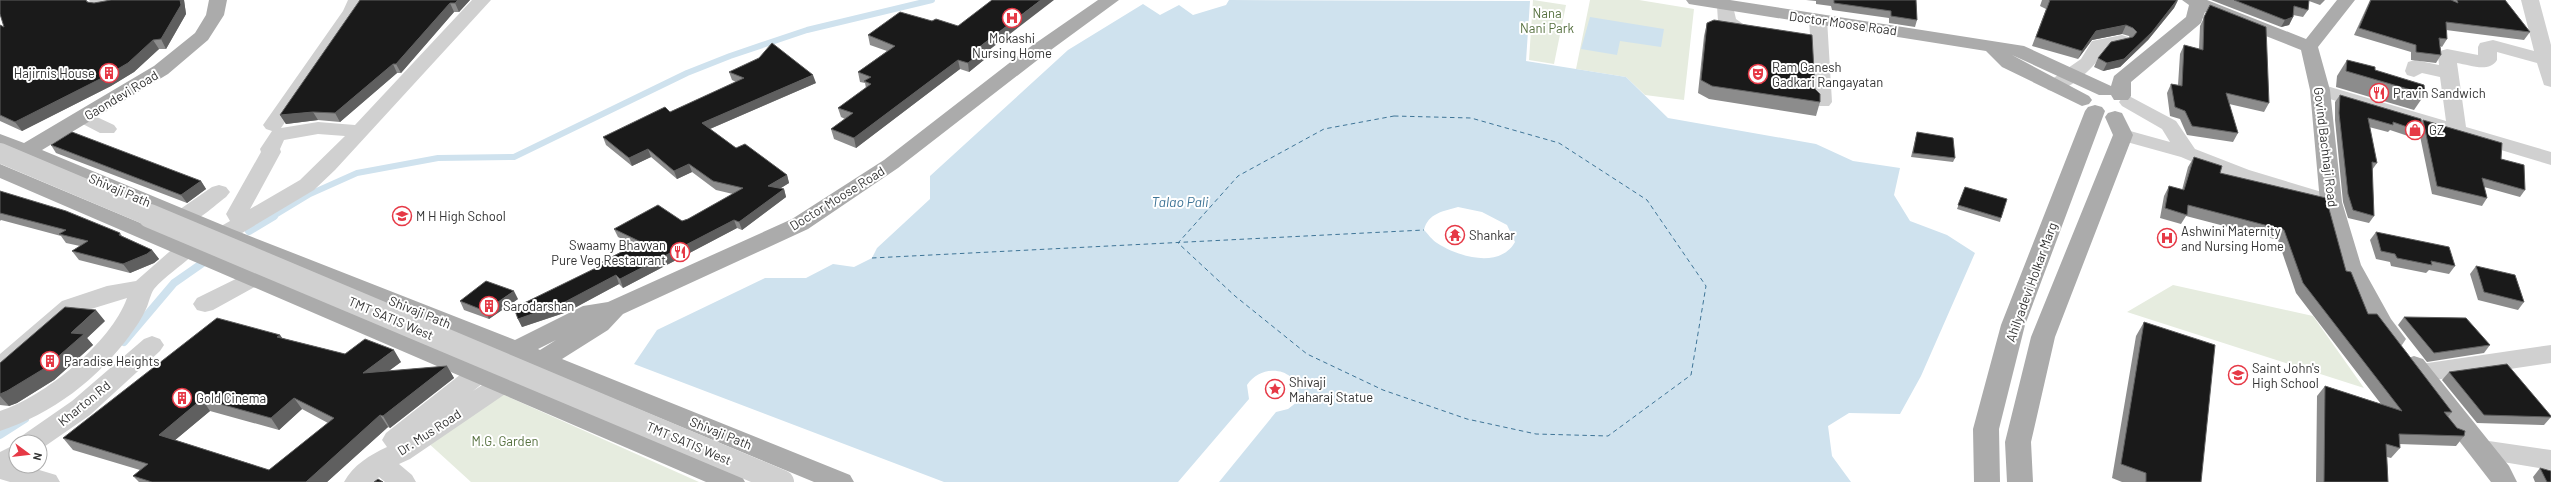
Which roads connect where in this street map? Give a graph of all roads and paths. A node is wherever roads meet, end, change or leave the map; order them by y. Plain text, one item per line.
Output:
1 (98, 0) edge
2 (127, 0) edge
3 (218, 0) edge
4 (357, 0) edge
5 (482, 0) edge
6 (1110, 0) edge
7 (1695, 0) edge
8 (2346, 0) edge
9 (2530, 0) edge
10 (1726, 6) junction
11 (2194, 7) edge
12 (1818, 19) junction
13 (2122, 41) edge
14 (1819, 42) junction
15 (1992, 46) junction
16 (2309, 47) junction
17 (2545, 59) junction
18 (2414, 71) dead end
19 (2450, 73) junction
20 (2074, 75) junction
21 (2551, 81) edge
22 (2055, 86) junction
23 (2320, 90) junction
24 (1822, 102) edge
25 (2110, 107) junction
26 (84, 117) junction
27 (274, 124) dead end
28 (107, 130) dead end
29 (360, 131) junction
30 (2457, 131) junction
31 (0, 140) edge
32 (26, 151) junction
33 (2188, 152) junction
34 (0, 153) edge
35 (2551, 159) edge
36 (0, 166) edge
37 (328, 166) junction
38 (0, 170) edge
39 (301, 181) dead end
40 (219, 192) dead end
41 (2331, 202) junction
42 (184, 217) junction
43 (242, 222) junction
44 (224, 234) junction
45 (200, 257) junction
46 (252, 279) junction
47 (143, 287) junction
48 (205, 304) dead end
49 (615, 308) junction
50 (152, 345) dead end
51 (516, 349) junction
52 (2551, 354) edge
53 (542, 360) junction
54 (0, 368) edge
55 (479, 373) junction
56 (2421, 373) junction
57 (502, 384) junction
58 (0, 421) edge
59 (43, 434) edge
60 (2482, 450) junction
61 (2551, 460) edge
62 (379, 462) junction
63 (0, 469) edge
64 (47, 482) edge
65 (357, 482) edge
66 (403, 482) edge
67 (732, 482) edge
68 (782, 482) edge
69 (841, 482) edge
70 (1987, 482) edge
71 (2020, 482) edge
72 (2504, 482) edge

1 - 2 street
3 - 26 main road, Gaondevi Road
4 - 27 street
5 - 29 street
6 - 49 main road, Doctor Moose Road
7 - 10 main road, Doctor Moose Road
8 - 16 main road
9 - 17 street
10 - 12 main road, Doctor Moose Road
10 - 14 street
11 - 16 main road
11 - 25 main road, Ahilyadevi Holkar Marg
12 - 14 street
12 - 15 main road, Doctor Moose Road
13 - 20 street
14 - 24 street
15 - 20 main road, Doctor Moose Road
15 - 22 main road
16 - 23 main road, Govind Bachhaji Road
17 - 19 street
17 - 21 street
18 - 19 street
19 - 30 street
20 - 22 street
20 - 25 main road, Doctor Moose Road
22 - 25 main road
23 - 30 street
23 - 41 main road, Govind Bachhaji Road
25 - 33 street
25 - 33 street
25 - 70 main road, Ahilyadevi Holkar Marg
25 - 71 main road, Ahilyadevi Holkar Marg
26 - 28 street
26 - 32 main road, Gaondevi Road
29 - 37 street
29 - 43 street
30 - 35 street
31 - 32 main road, Shivaji Path
32 - 36 main road, Gaondevi Road
32 - 42 main road, Shivaji Path
33 - 41 street
34 - 68 street, TMT SATIS West, bridge
37 - 39 street
37 - 43 street
38 - 45 main road
40 - 42 street
41 - 56 main road, Govind Bachhaji Road
42 - 44 main road, Shivaji Path
43 - 44 street
44 - 51 main road, Shivaji Path
45 - 46 main road
45 - 47 street
46 - 48 street
46 - 55 main road
47 - 54 street
47 - 58 street
49 - 51 main road
49 - 53 main road, Doctor Moose Road
50 - 59 street, Kharton Rd
51 - 53 main road, Shivaji Path
51 - 55 main road
52 - 56 street
53 - 57 main road, Doctor Moose Road
53 - 69 main road, Shivaji Path
55 - 57 main road
55 - 62 street
56 - 60 main road, Govind Bachhaji Road
57 - 62 street, Dr. Mus Road
57 - 67 main road
60 - 61 street
60 - 72 main road, Govind Bachhaji Road
62 - 65 street, Dr. Mus Road
62 - 66 street
63 - 64 street

